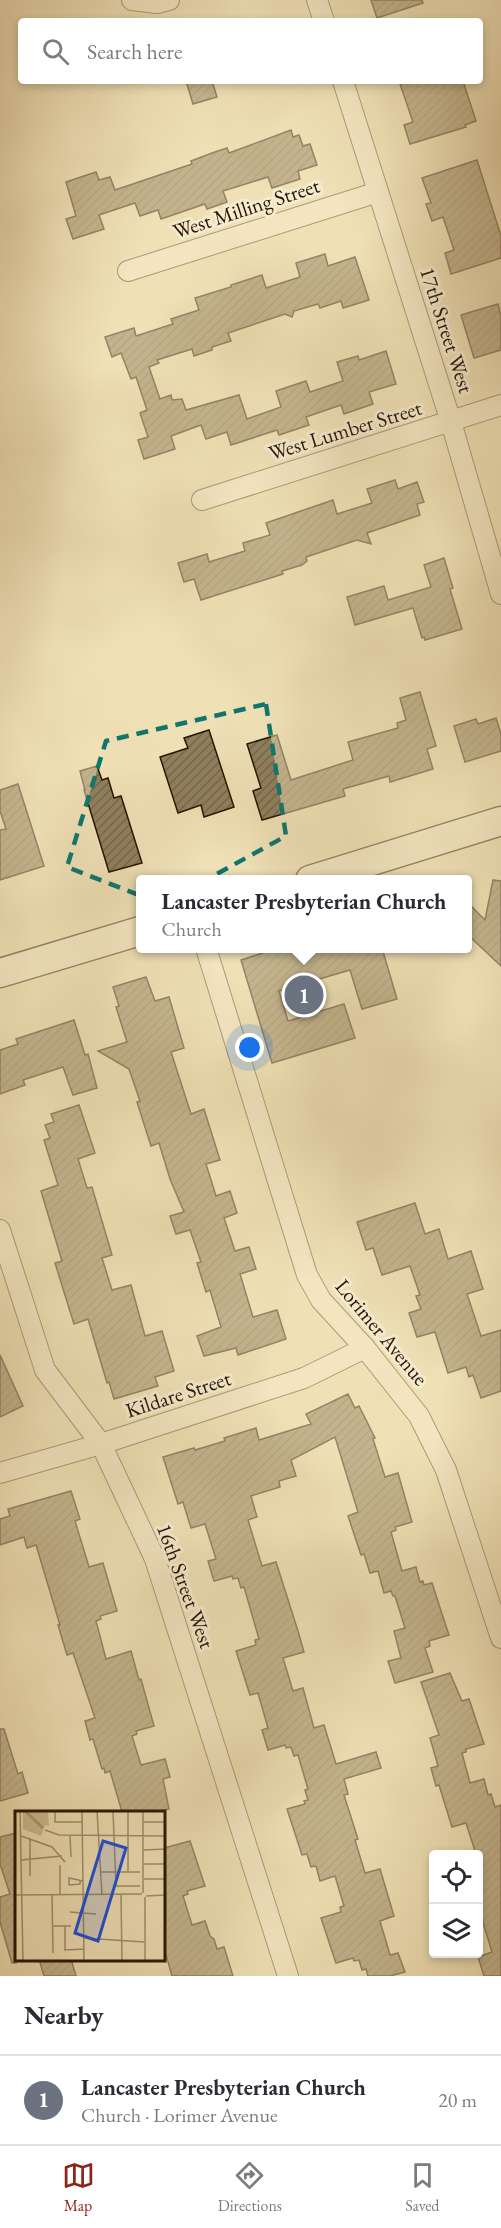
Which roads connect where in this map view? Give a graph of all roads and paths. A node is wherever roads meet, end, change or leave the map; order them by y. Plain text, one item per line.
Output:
1 (132, 0) edge
2 (169, 0) edge
3 (317, 0) edge
4 (323, 18) edge
5 (344, 84) edge
6 (378, 192) junction
7 (128, 271) dead end
8 (501, 405) edge
9 (451, 422) junction
10 (202, 500) dead end
11 (501, 594) edge
12 (501, 821) edge
13 (323, 875) edge
14 (136, 932) edge
15 (208, 953) edge
16 (0, 973) edge
17 (0, 1230) edge
18 (366, 1348) junction
19 (101, 1444) junction
20 (0, 1473) edge
21 (501, 1638) edge
22 (288, 1976) edge

1 - 2 street
3 - 4 street
5 - 6 street, 17th Street West
6 - 7 street, West Milling Street
6 - 9 street, 17th Street West
8 - 9 street, West Lumber Street
9 - 10 street, West Lumber Street
9 - 11 street, 17th Street West
12 - 13 street
14 - 16 street
15 - 18 street, Lorimer Avenue
17 - 19 street, 16th Street West
18 - 19 street, Kildare Street
18 - 21 street, Lorimer Avenue
19 - 20 street, Kildare Street
19 - 22 street, 16th Street West

